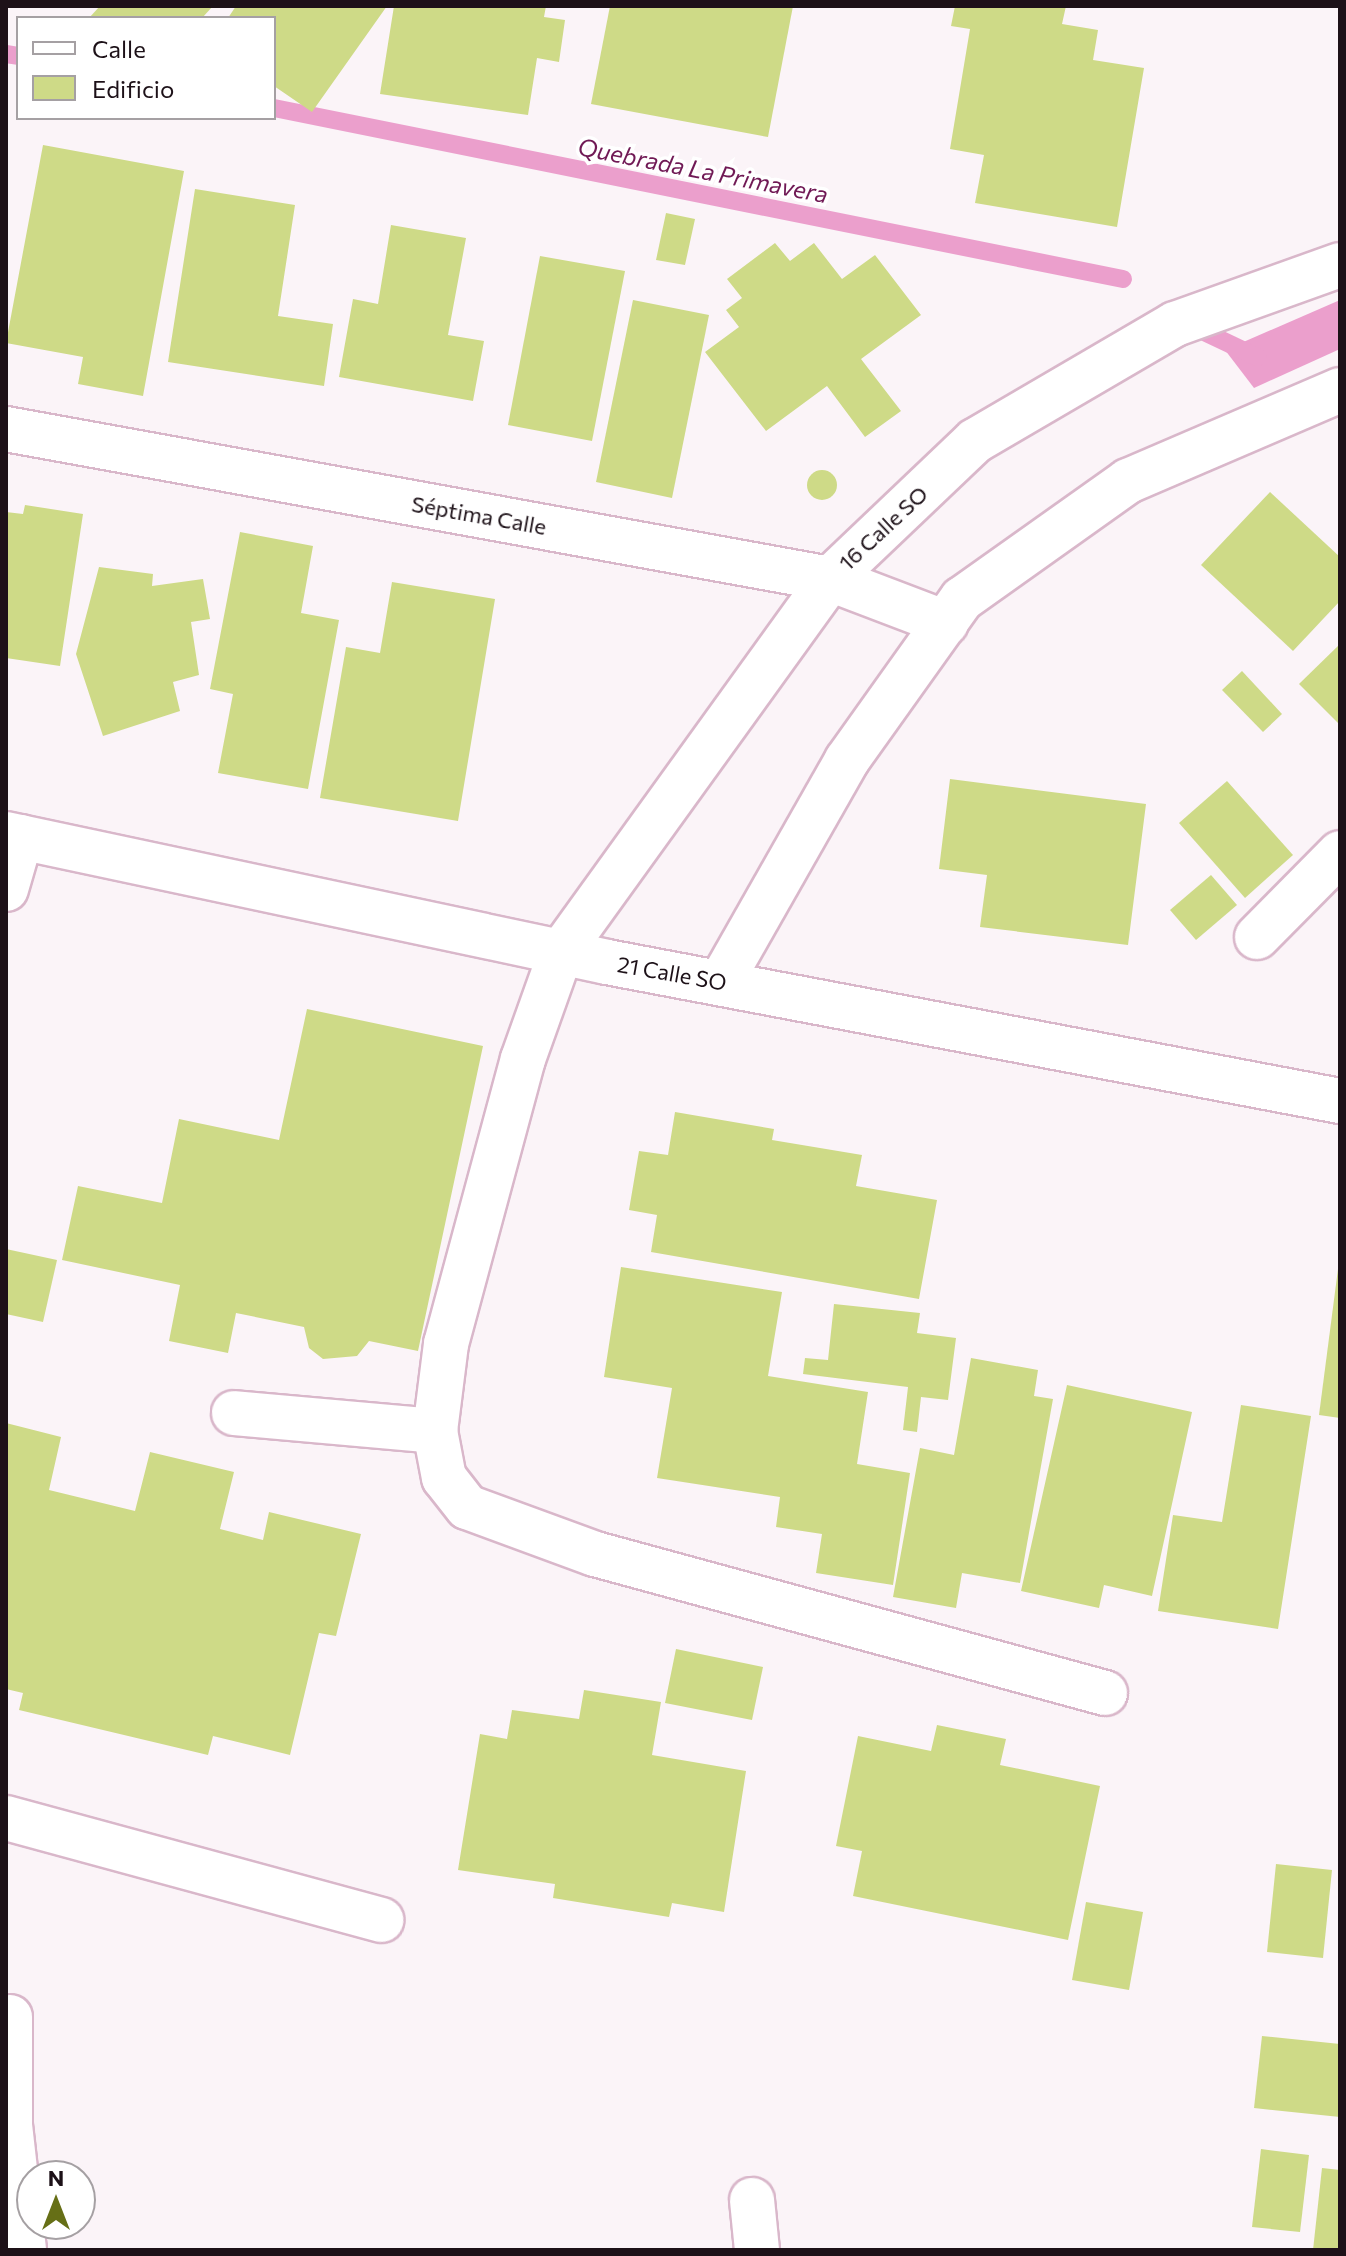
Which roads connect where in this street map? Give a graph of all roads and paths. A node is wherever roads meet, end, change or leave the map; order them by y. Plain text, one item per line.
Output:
1 (1340, 265) edge
2 (1340, 390) edge
3 (6, 429) edge
4 (830, 579) junction
5 (946, 623) junction
6 (14, 836) edge
7 (1340, 853) edge
8 (6, 889) edge
9 (1257, 937) dead end
10 (561, 952) junction
11 (721, 982) junction
12 (1340, 1101) edge
13 (234, 1413) dead end
14 (435, 1431) junction
15 (1105, 1693) dead end
16 (6, 1818) edge
17 (381, 1920) dead end
18 (10, 2017) dead end
19 (752, 2200) dead end
20 (24, 2250) edge
21 (757, 2250) edge

1 - 4 street, 16 Calle SO
2 - 5 street
3 - 4 street, Séptima Calle
4 - 5 street, Séptima Calle
4 - 10 street, 16 Calle SO
5 - 11 street
6 - 8 street
6 - 10 street, 21 Calle SO
7 - 9 street
10 - 11 street, 21 Calle SO
10 - 14 street, 16 Calle SO
11 - 12 street, 21 Calle SO
13 - 14 street
14 - 15 street, 16 Calle SO
16 - 17 street
18 - 20 street
19 - 21 street

